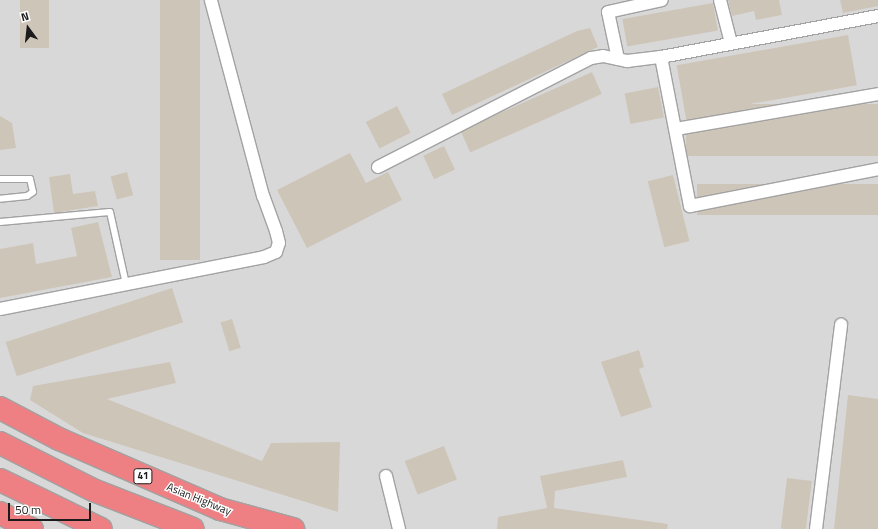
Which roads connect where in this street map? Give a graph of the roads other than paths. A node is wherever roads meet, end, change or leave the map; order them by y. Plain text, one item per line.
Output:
1 (211, 0) edge
2 (662, 0) edge
3 (720, 0) edge
4 (878, 16) edge
5 (730, 43) junction
6 (662, 57) junction
7 (618, 59) junction
8 (878, 94) edge
9 (676, 129) junction
10 (378, 167) dead end
11 (878, 170) edge
12 (0, 179) edge
13 (0, 199) edge
14 (0, 222) edge
15 (126, 284) junction
16 (0, 309) edge
17 (841, 325) dead end
18 (0, 408) edge
19 (9, 448) edge
20 (386, 476) dead end
21 (4, 482) edge
22 (0, 513) edge
23 (27, 528) edge
24 (101, 529) edge
25 (193, 529) edge
26 (293, 529) edge
27 (399, 529) edge
28 (816, 529) edge

1 - 15 street
2 - 7 street
3 - 5 street
4 - 5 street
5 - 6 street
6 - 7 street
6 - 9 street
7 - 10 street
8 - 9 street
9 - 11 street
12 - 13 lane
14 - 15 lane
15 - 16 street
17 - 28 street
18 - 26 highway, Asian Highway / 41
19 - 25 highway
20 - 27 street
21 - 24 highway
22 - 23 highway

